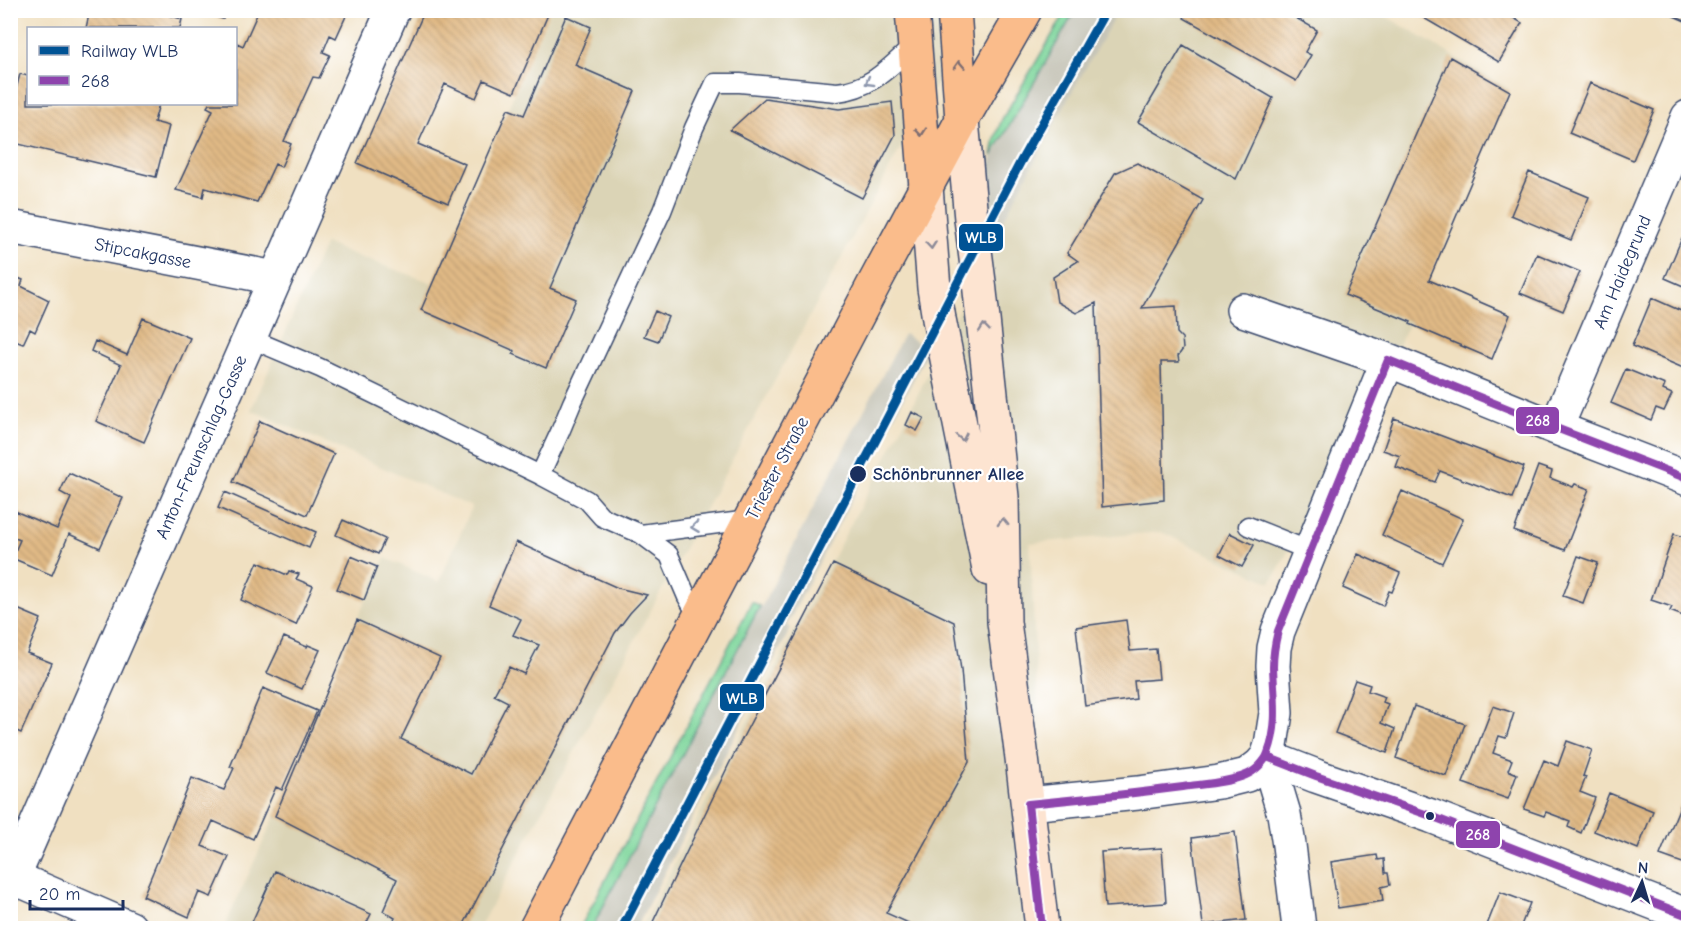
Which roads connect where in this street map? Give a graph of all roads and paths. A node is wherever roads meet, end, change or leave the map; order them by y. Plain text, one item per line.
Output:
1 (393, 10) edge
2 (912, 10) edge
3 (954, 10) edge
4 (1025, 10) edge
5 (914, 45) junction
6 (1689, 117) edge
7 (962, 120) junction
8 (926, 187) junction
9 (10, 227) edge
10 (275, 278) junction
11 (1243, 310) dead end
12 (249, 338) junction
13 (1388, 360) junction
14 (1556, 428) junction
15 (540, 475) junction
16 (1689, 479) edge
17 (749, 520) junction
18 (1248, 526) dead end
19 (641, 534) junction
20 (1310, 551) junction
21 (699, 618) junction
22 (1004, 622) junction
23 (1267, 757) junction
24 (1028, 804) junction
25 (12, 879) edge
26 (1689, 916) edge
27 (130, 928) edge
28 (536, 928) edge
29 (1042, 928) edge
30 (1299, 928) edge

1 - 10 street, Anton-Freunschlag-Gasse
2 - 5 main road
7 -> 3 main road
4 - 7 main road, Triester Straße
5 -> 8 main road
5 -> 15 lane
6 - 14 street, Am Haidegrund
7 - 8 main road, Triester Straße
22 -> 7 main road
8 - 17 main road, Triester Straße
8 -> 22 main road
9 - 10 street, Stipcakgasse
10 - 12 street, Anton-Freunschlag-Gasse
11 - 13 street
12 - 15 lane
12 - 25 street, Anton-Freunschlag-Gasse
13 - 14 street
13 - 20 street
14 - 16 street
15 - 19 lane
17 -> 19 lane
17 - 21 main road, Triester Straße
18 - 20 lane
19 - 21 lane
20 - 23 street
21 - 28 main road, Triester Straße
22 - 24 main road
23 - 24 street
23 - 26 street
23 - 30 street
24 - 29 main road
25 - 27 street

